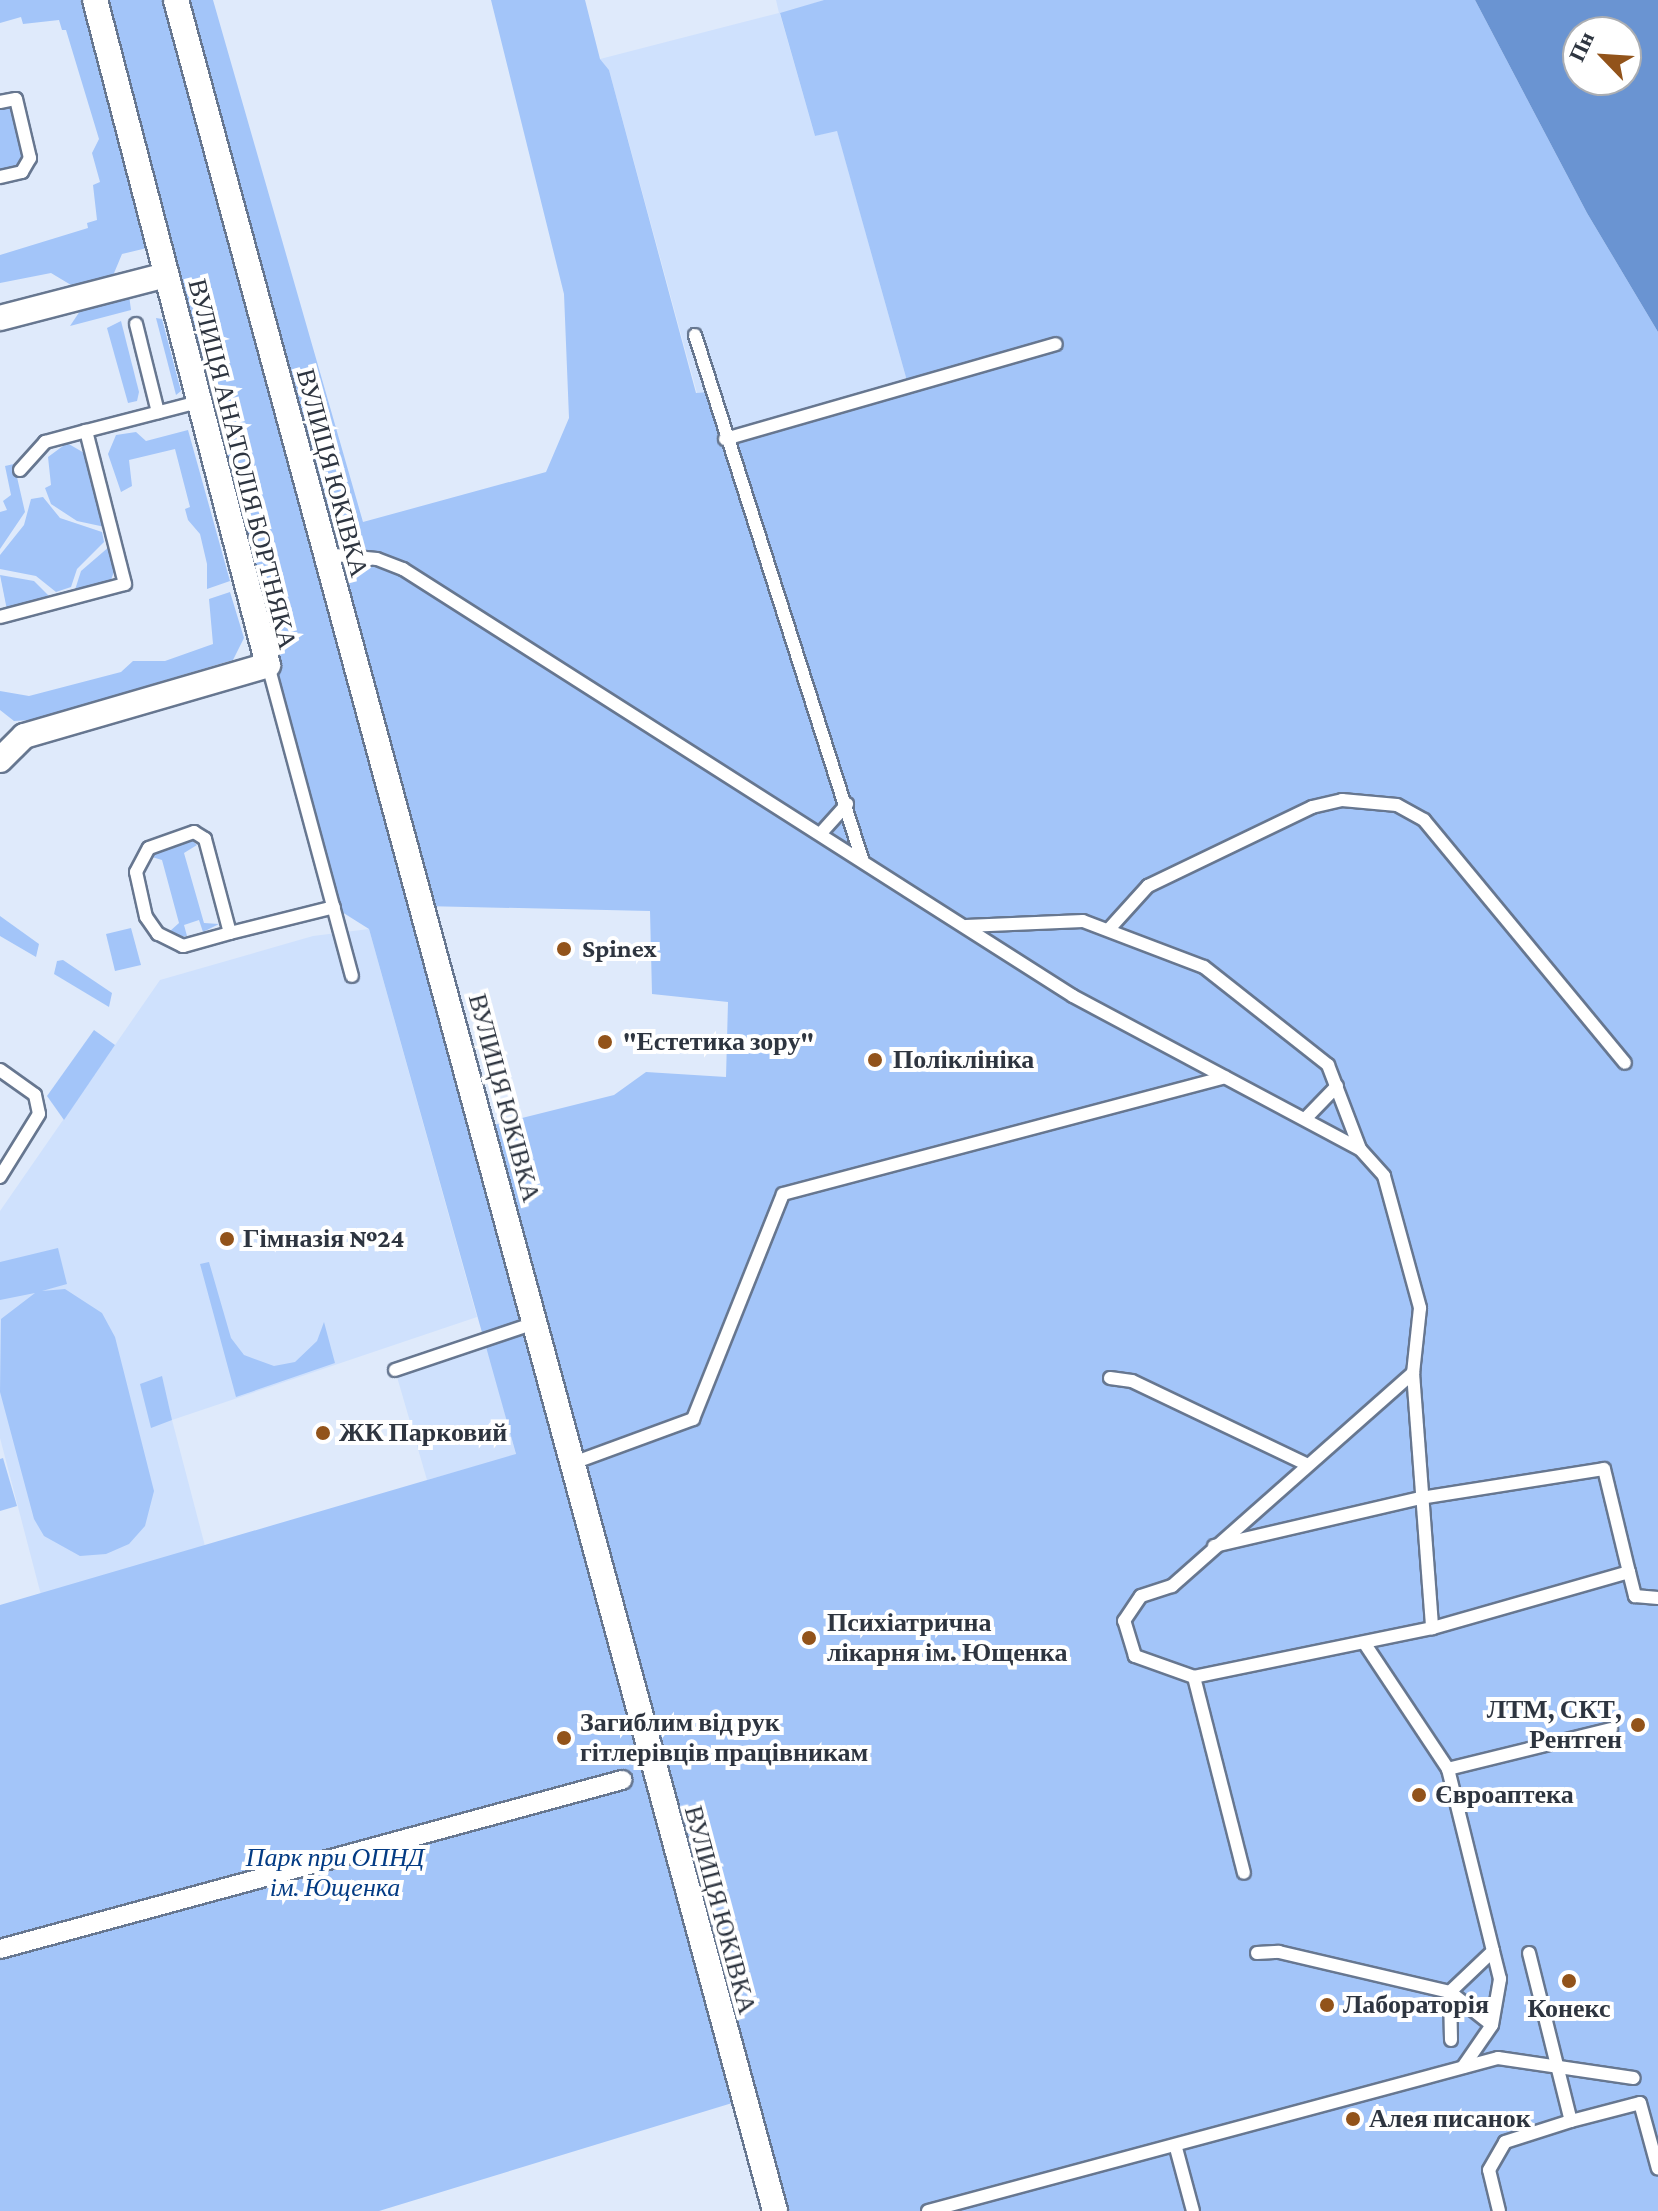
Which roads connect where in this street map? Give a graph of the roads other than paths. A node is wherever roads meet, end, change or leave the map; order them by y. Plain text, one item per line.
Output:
1 (95, 0) edge
2 (176, 0) edge
3 (0, 102) edge
4 (0, 177) edge
5 (166, 275) junction
6 (0, 318) edge
7 (136, 324) dead end
8 (695, 335) dead end
9 (1056, 344) dead end
10 (198, 402) junction
11 (158, 412) junction
12 (86, 431) junction
13 (725, 439) junction
14 (20, 470) dead end
15 (324, 554) junction
16 (0, 617) edge
17 (268, 665) junction
18 (4, 747) edge
19 (847, 804) junction
20 (821, 833) junction
21 (862, 859) junction
22 (334, 907) junction
23 (966, 926) junction
24 (1110, 928) junction
25 (230, 933) junction
26 (352, 976) dead end
27 (1625, 1063) dead end
28 (0, 1070) edge
29 (1225, 1077) junction
30 (1337, 1086) junction
31 (1305, 1119) junction
32 (1360, 1149) junction
33 (0, 1177) edge
34 (535, 1323) junction
35 (395, 1370) dead end
36 (1413, 1373) junction
37 (1110, 1378) dead end
38 (573, 1463) junction
39 (1306, 1464) junction
40 (1421, 1498) junction
41 (1214, 1546) junction
42 (1629, 1572) junction
43 (1658, 1598) edge
44 (1432, 1628) junction
45 (1365, 1644) junction
46 (1194, 1677) junction
47 (1611, 1729) dead end
48 (1448, 1769) junction
49 (622, 1780) dead end
50 (1244, 1873) dead end
51 (0, 1949) edge
52 (1493, 1951) junction
53 (1257, 1953) dead end
54 (1529, 1953) dead end
55 (1450, 1992) junction
56 (1492, 2025) junction
57 (1451, 2040) dead end
58 (1463, 2067) junction
59 (1555, 2067) junction
60 (1634, 2078) dead end
61 (1571, 2121) junction
62 (1176, 2148) junction
63 (1658, 2169) edge
64 (775, 2211) edge
65 (928, 2211) edge
66 (1193, 2211) edge
67 (1499, 2211) edge

1 - 5 street, ВУЛИЦЯ АНАТОЛІЯ БОРТНЯКА
2 - 15 street, ВУЛИЦЯ ЮКІВКА
3 - 4 lane
5 - 6 street
5 - 10 street, ВУЛИЦЯ АНАТОЛІЯ БОРТНЯКА
7 - 11 lane
8 - 13 lane
9 - 13 lane
10 - 11 lane
10 - 17 street, ВУЛИЦЯ АНАТОЛІЯ БОРТНЯКА
11 - 12 lane
12 - 14 lane
12 - 16 lane
13 - 19 lane
15 - 20 lane
15 - 34 street, ВУЛИЦЯ ЮКІВКА
17 - 18 street, ВУЛИЦЯ АНАТОЛІЯ БОРТНЯКА
17 - 22 lane
19 - 20 lane
19 - 21 lane
20 - 21 lane
21 - 23 lane
22 - 25 lane
22 - 26 lane
23 - 24 lane
23 - 29 lane
24 - 27 lane
24 - 30 lane
25 - 25 lane
28 - 33 lane
29 - 31 lane
29 - 38 lane
30 - 31 lane
30 - 32 lane
31 - 32 lane
32 - 36 lane
34 - 35 lane
34 - 38 street, ВУЛИЦЯ ЮКІВКА
36 - 39 lane
36 - 40 lane
37 - 39 lane
38 - 64 street, ВУЛИЦЯ ЮКІВКА
39 - 41 lane
40 - 41 lane
40 - 42 lane
40 - 44 lane
41 - 46 lane
42 - 43 lane
42 - 44 lane
44 - 45 lane
45 - 46 lane
45 - 48 lane
46 - 50 lane
47 - 48 lane
48 - 52 lane
49 - 51 street
52 - 55 lane
52 - 56 lane
53 - 55 lane
54 - 59 lane
55 - 56 lane
55 - 57 lane
56 - 58 lane
58 - 59 lane
58 - 62 lane
59 - 60 lane
59 - 61 lane
61 - 63 lane
61 - 67 lane
62 - 65 lane
62 - 66 lane

